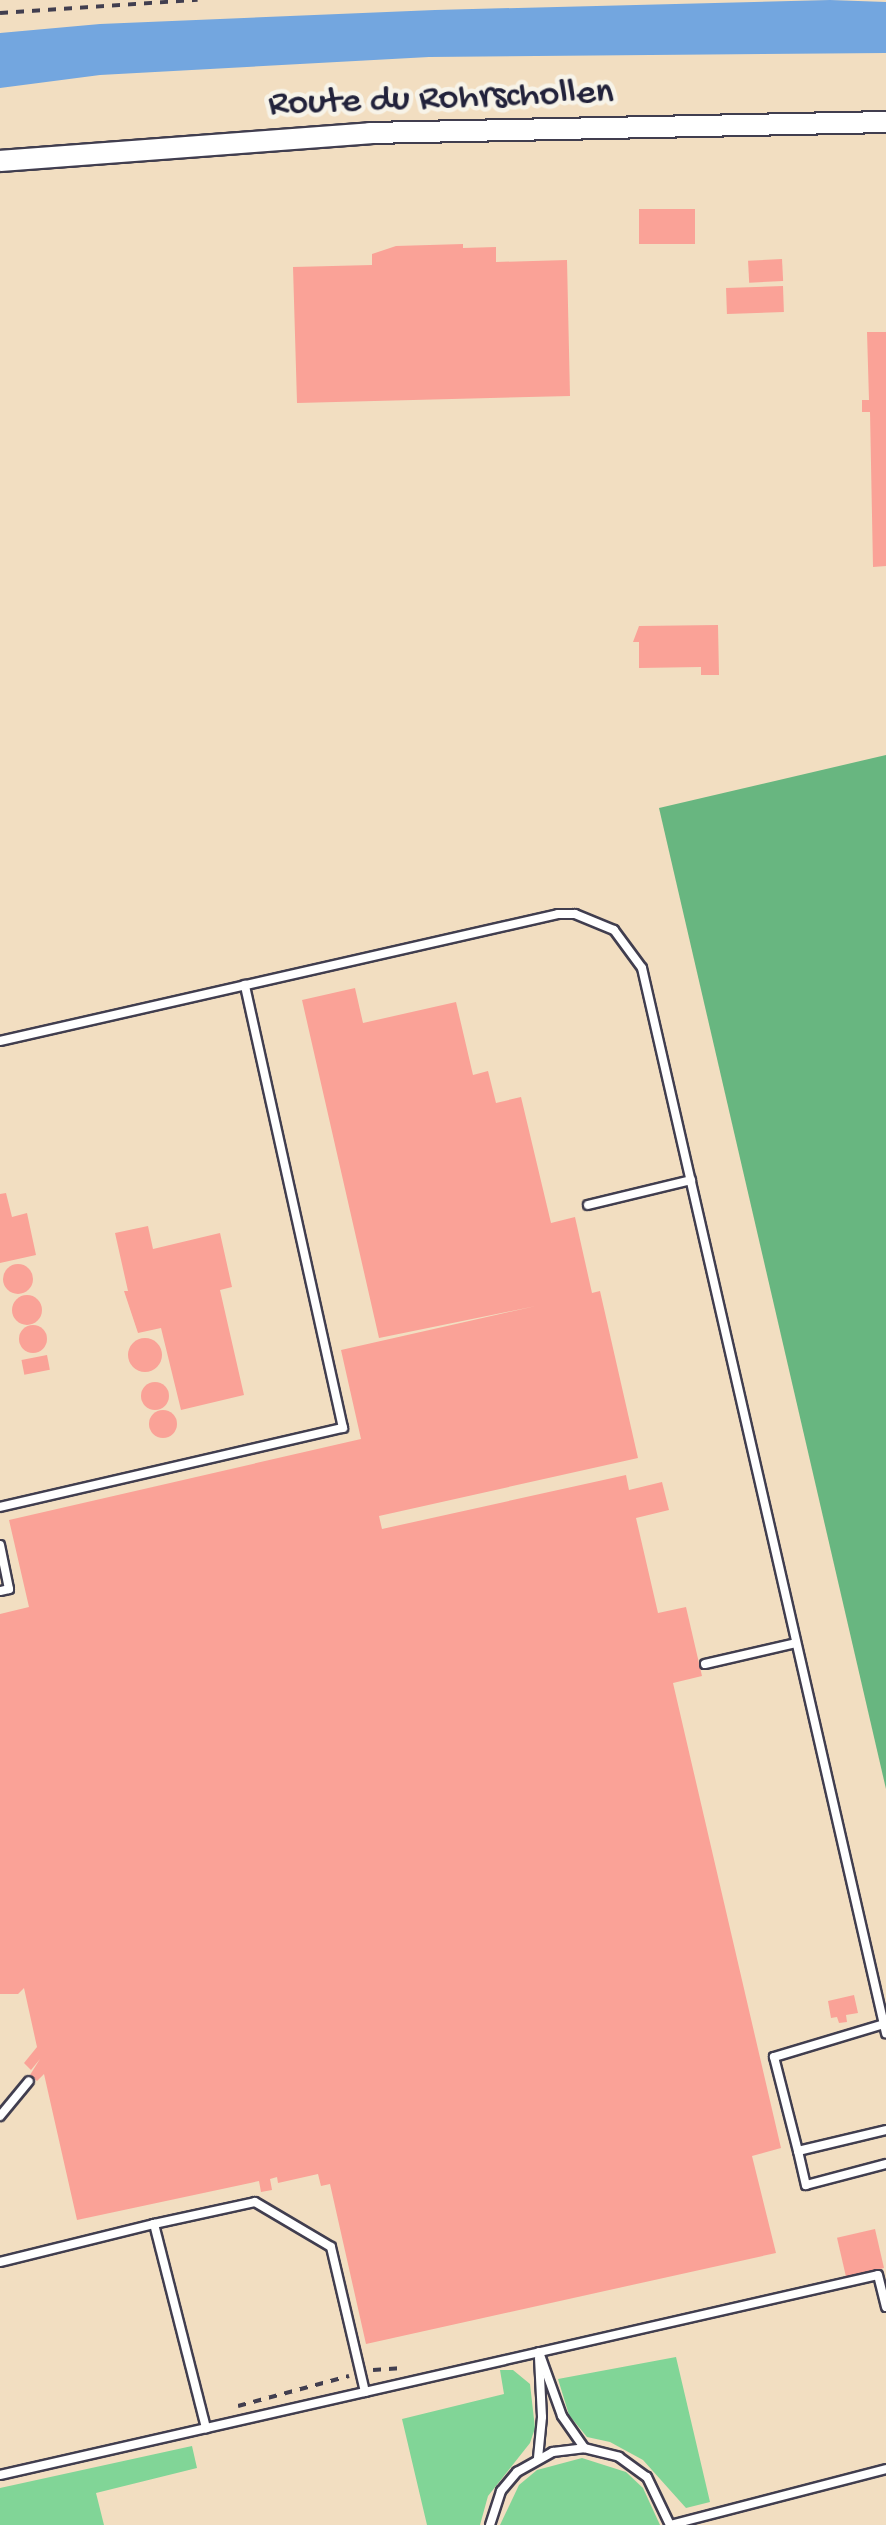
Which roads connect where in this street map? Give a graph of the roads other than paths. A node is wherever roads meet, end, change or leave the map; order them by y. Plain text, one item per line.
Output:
1 (886, 122) edge
2 (0, 161) edge
3 (245, 985) junction
4 (0, 1041) edge
5 (690, 1180) junction
6 (588, 1205) dead end
7 (0, 1507) edge
8 (0, 1545) edge
9 (0, 1591) edge
10 (796, 1643) junction
11 (705, 1664) dead end
12 (885, 2029) edge
13 (29, 2082) dead end
14 (0, 2116) edge
15 (886, 2130) edge
16 (798, 2151) junction
17 (886, 2164) edge
18 (154, 2224) junction
19 (0, 2262) edge
20 (886, 2307) edge
21 (539, 2352) junction
22 (365, 2392) junction
23 (206, 2428) junction
24 (584, 2448) junction
25 (538, 2458) junction
26 (886, 2469) edge
27 (0, 2474) edge
28 (490, 2525) edge
29 (670, 2525) edge

1 - 2 street, Route du Rohrschollen
3 - 4 lane
3 - 5 lane
3 - 7 lane
5 - 6 lane
5 - 10 lane
8 - 9 lane
10 - 11 lane
10 - 12 lane
12 - 16 lane
13 - 14 lane
15 - 16 lane
16 - 17 lane
18 - 19 lane
18 - 22 lane
18 - 23 lane
20 - 21 lane
21 - 22 lane
21 - 24 lane
21 - 25 lane
22 - 23 lane
23 - 27 lane
24 - 25 lane
24 - 29 lane
25 - 28 lane
26 - 29 lane

